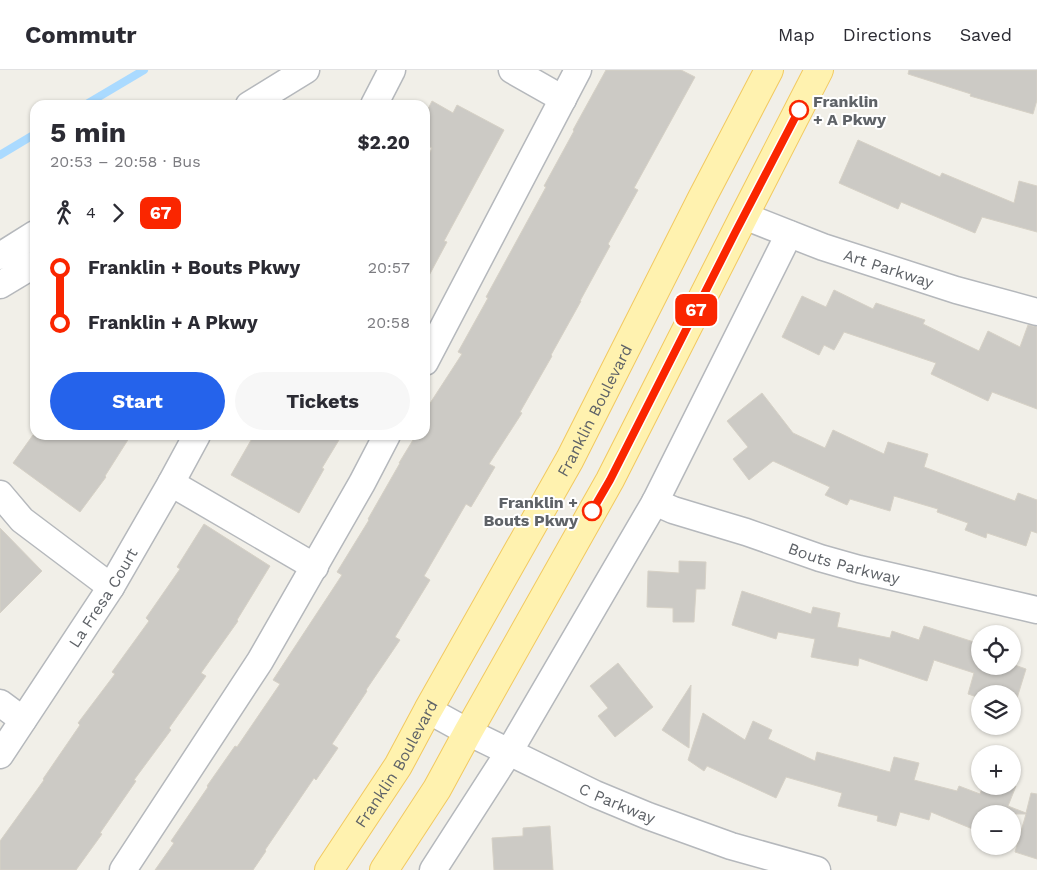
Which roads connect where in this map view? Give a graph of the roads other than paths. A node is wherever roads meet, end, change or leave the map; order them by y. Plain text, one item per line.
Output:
1 (306, 70) edge
2 (392, 70) edge
3 (512, 70) edge
4 (578, 70) edge
5 (769, 70) edge
6 (819, 70) edge
7 (563, 98) junction
8 (257, 100) edge
9 (377, 100) edge
10 (744, 216) junction
11 (789, 234) junction
12 (30, 237) edge
13 (0, 256) edge
14 (30, 267) edge
15 (0, 285) edge
16 (1037, 312) edge
17 (430, 352) edge
18 (194, 440) edge
19 (384, 440) edge
20 (171, 483) junction
21 (0, 494) edge
22 (655, 502) junction
23 (315, 566) junction
24 (110, 587) junction
25 (1037, 610) edge
26 (0, 703) edge
27 (428, 710) junction
28 (23, 720) junction
29 (468, 732) junction
30 (508, 752) junction
31 (0, 755) edge
32 (124, 870) edge
33 (329, 870) edge
34 (384, 870) edge
35 (433, 870) edge
36 (817, 870) edge

1 - 8 street
2 - 9 street
3 - 7 street
4 - 7 street
5 - 27 main road, Franklin Boulevard
6 - 10 main road
7 - 17 street
10 - 11 street, Art Parkway
10 - 29 main road
11 - 16 street, Art Parkway
11 - 22 street
12 - 13 street
14 - 15 street
18 - 20 street, La Fresa Court
19 - 23 street
20 - 23 street
20 - 24 street, La Fresa Court
21 - 24 street
22 - 25 street, Bouts Parkway
22 - 30 street
23 - 32 street
24 - 28 street, La Fresa Court
26 - 28 street
27 - 29 street, C Parkway
27 - 33 main road, Franklin Boulevard
28 - 31 street, La Fresa Court
29 - 30 street, C Parkway
29 - 34 main road
30 - 35 street
30 - 36 street, C Parkway

